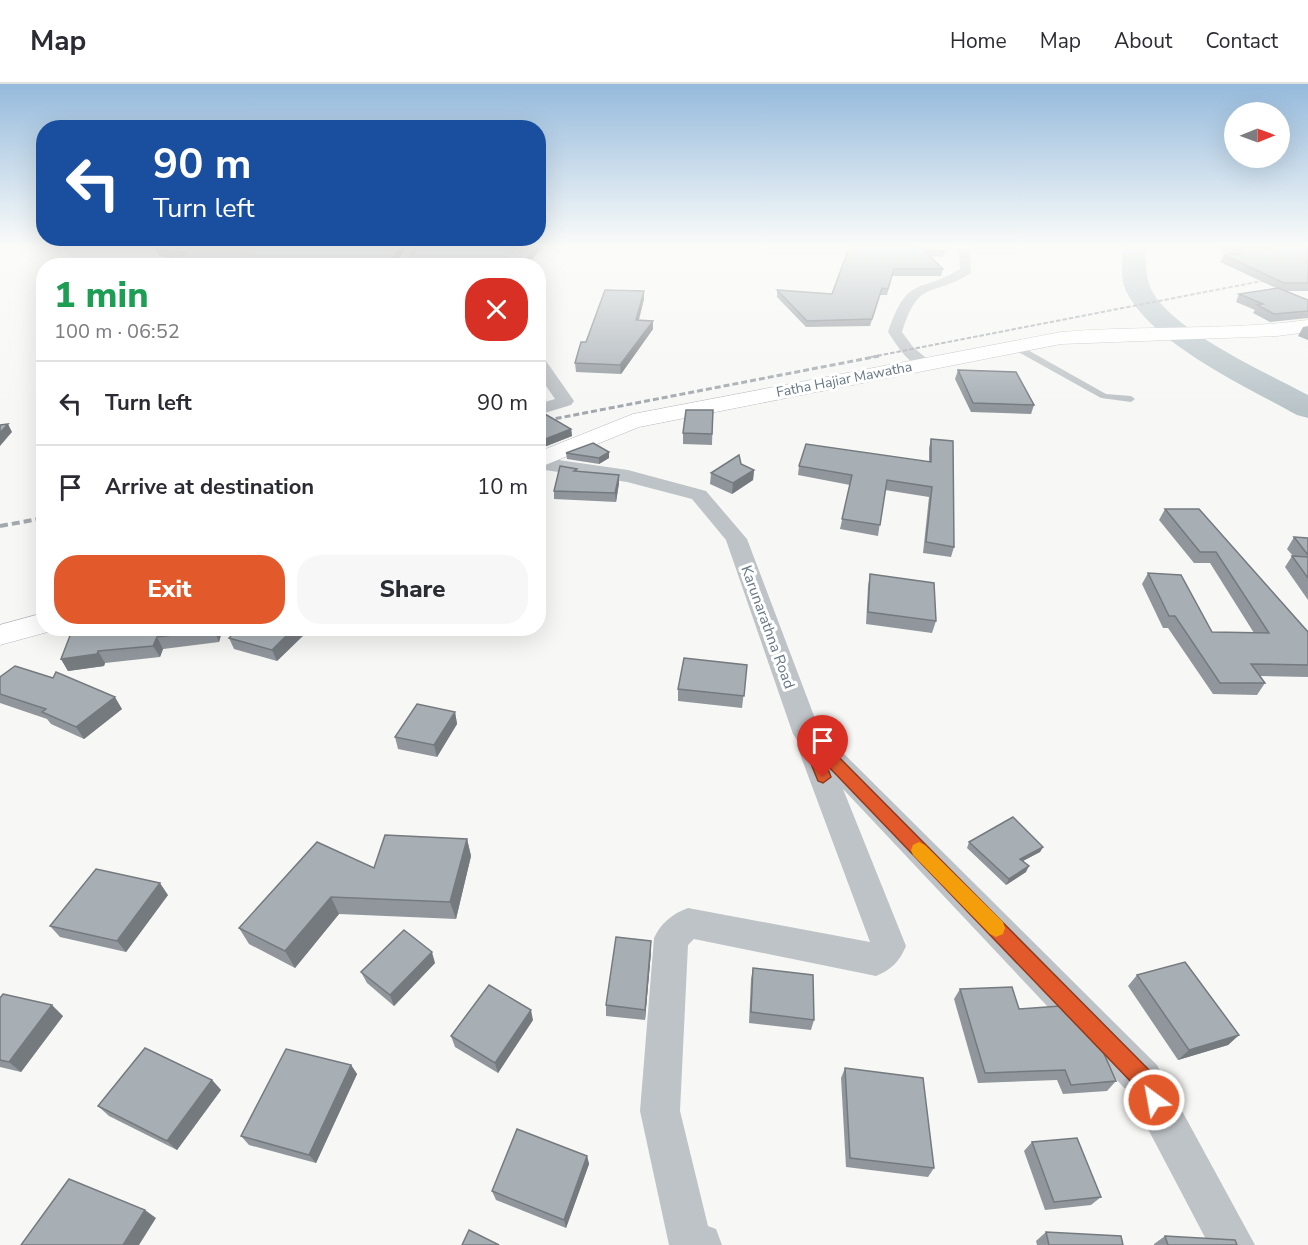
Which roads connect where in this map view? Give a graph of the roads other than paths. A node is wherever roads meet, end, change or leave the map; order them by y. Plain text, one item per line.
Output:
1 (908, 299) edge
2 (1308, 326) edge
3 (1016, 347) junction
4 (924, 363) junction
5 (546, 373) edge
6 (1131, 399) dead end
7 (546, 407) edge
8 (546, 459) edge
9 (546, 463) edge
10 (36, 625) edge
11 (0, 635) edge
12 (807, 734) junction
13 (700, 1245) edge
14 (1233, 1245) edge

1 - 4 street
2 - 3 street, Fatha Hajiar Mawatha
3 - 4 street, Fatha Hajiar Mawatha
3 - 6 lane
4 - 8 street, Fatha Hajiar Mawatha
5 - 7 street
9 - 12 street, Karunarathna Road
10 - 11 street
12 - 13 street
12 - 14 street, Karunarathna Road

